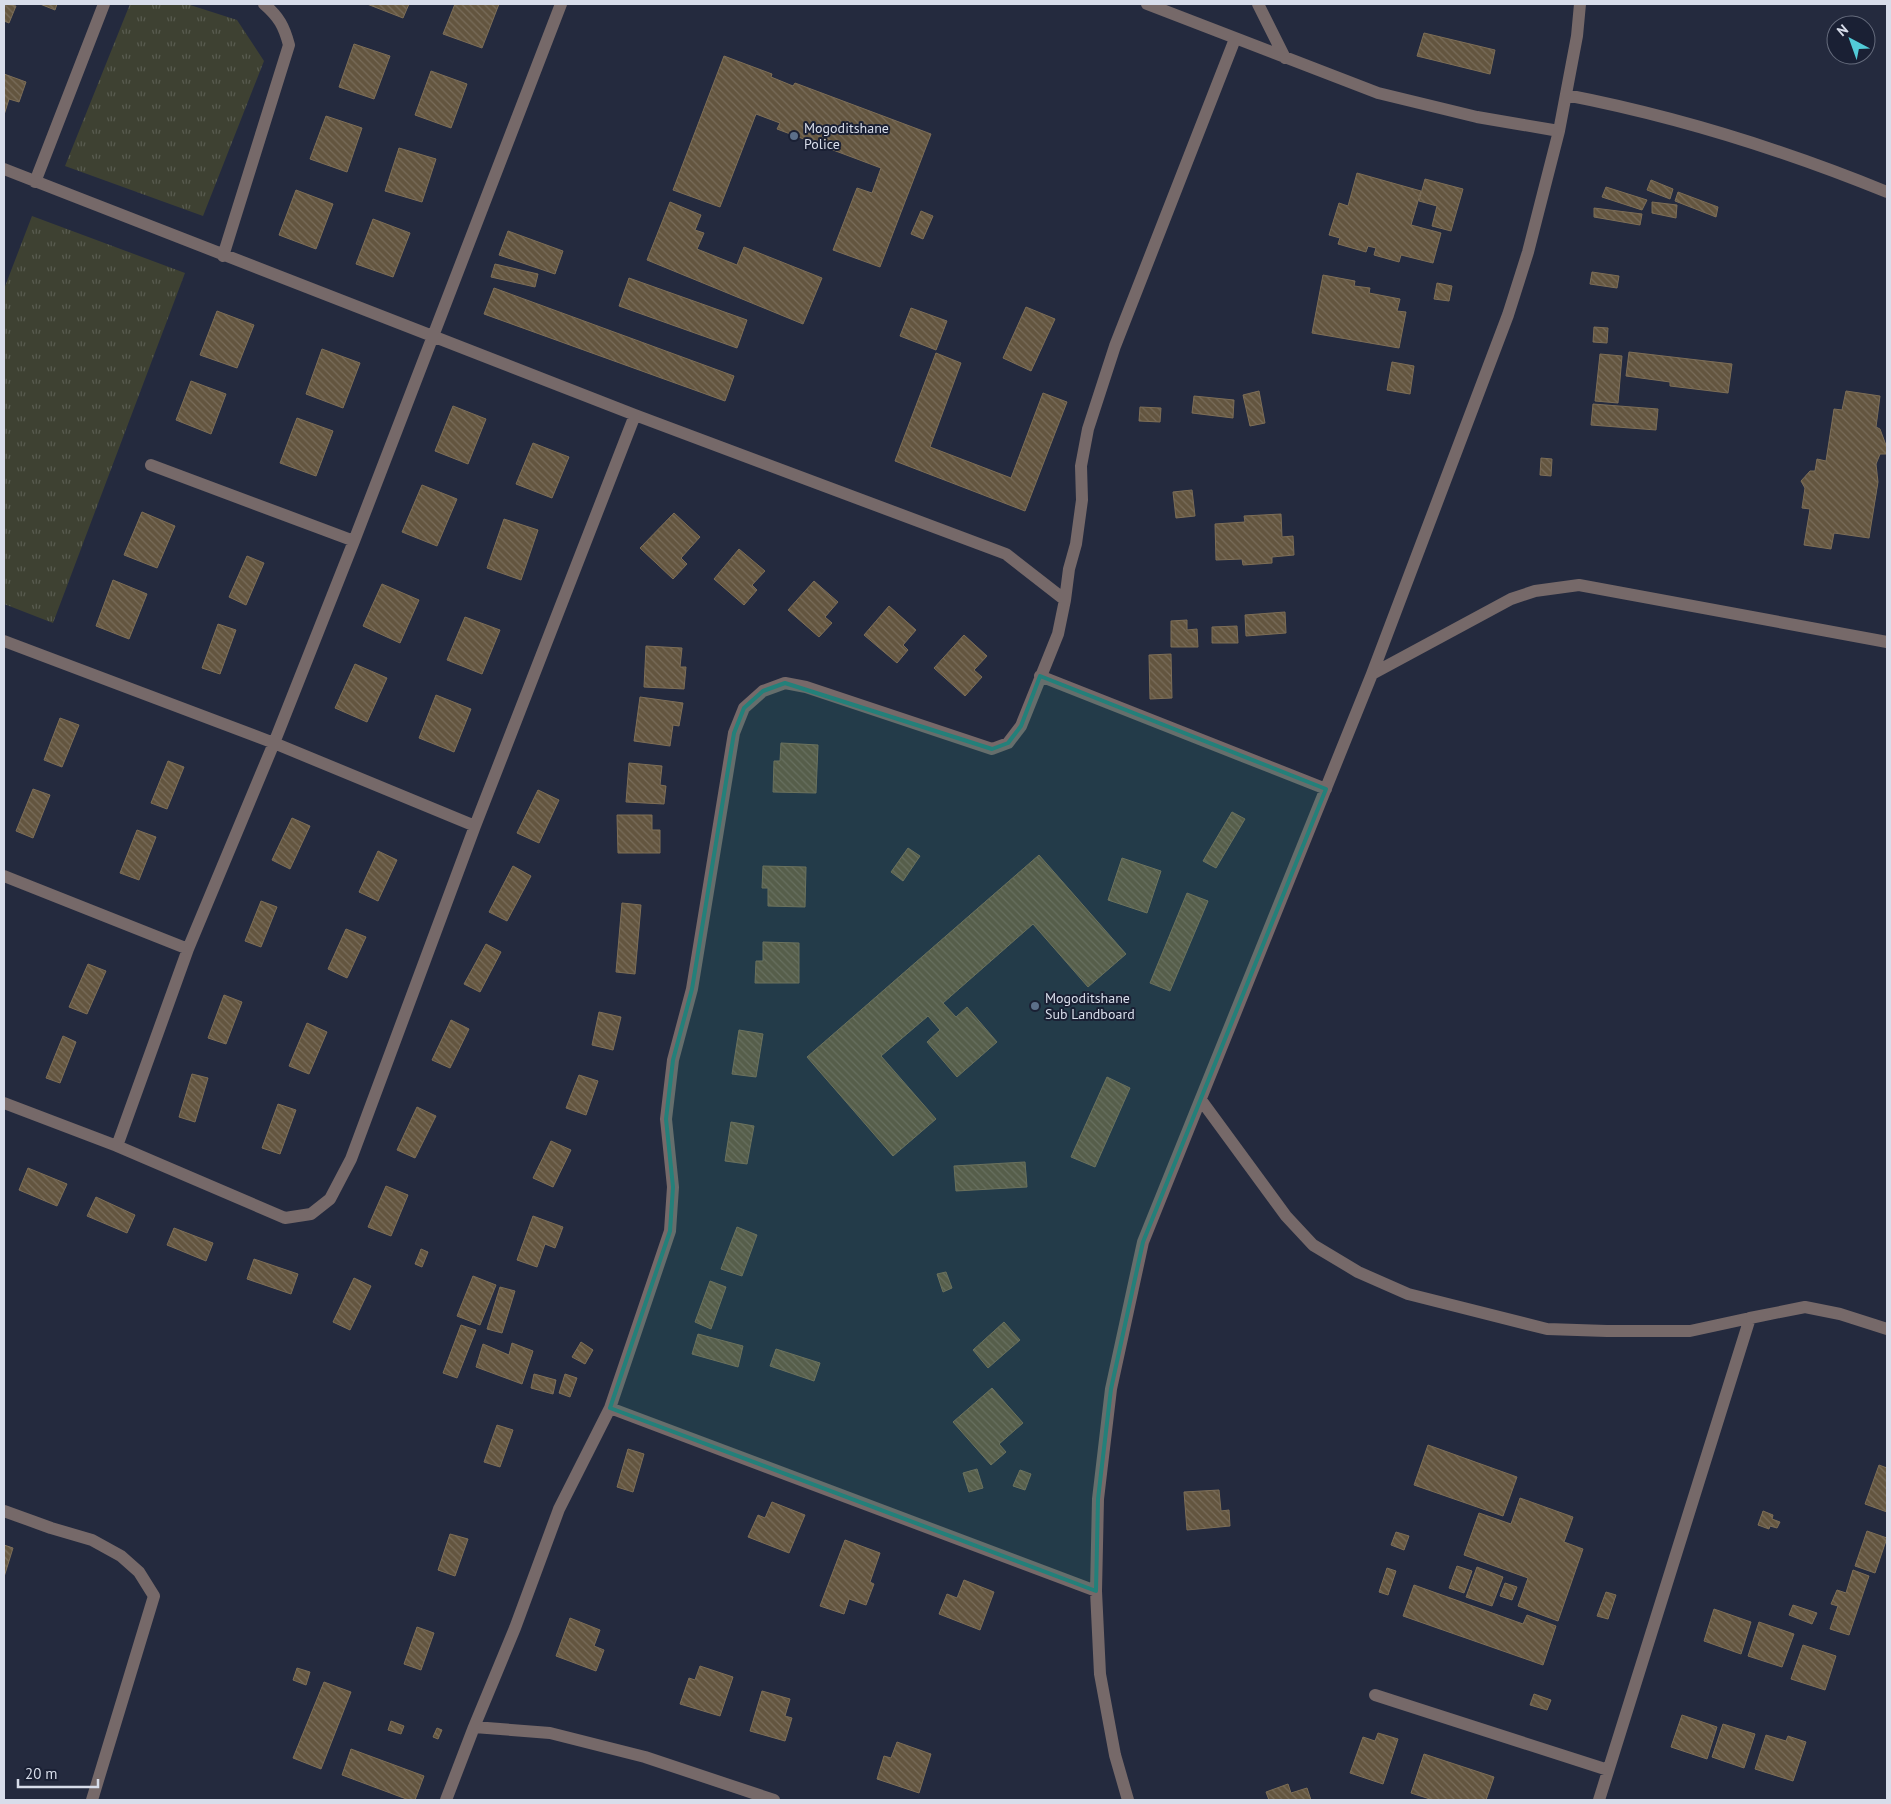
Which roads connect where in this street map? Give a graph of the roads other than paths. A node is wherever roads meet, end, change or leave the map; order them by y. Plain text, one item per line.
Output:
1 (104, 4) edge
2 (264, 4) edge
3 (561, 4) edge
4 (1147, 4) edge
5 (1258, 4) edge
6 (1580, 4) edge
7 (1236, 38) junction
8 (1285, 58) junction
9 (1566, 95) junction
10 (1559, 131) junction
11 (4, 170) edge
12 (35, 182) junction
13 (1887, 192) edge
14 (223, 256) junction
15 (432, 336) junction
16 (635, 415) junction
17 (151, 465) dead end
18 (354, 541) junction
19 (1065, 600) junction
20 (4, 641) edge
21 (1887, 642) edge
22 (1372, 674) junction
23 (1040, 676) junction
24 (274, 744) junction
25 (1326, 789) junction
26 (475, 826) junction
27 (4, 876) edge
28 (188, 949) junction
29 (1201, 1100) junction
30 (4, 1103) edge
31 (117, 1146) junction
32 (1750, 1318) junction
33 (1887, 1329) edge
34 (610, 1408) junction
35 (4, 1511) edge
36 (1096, 1591) junction
37 (1375, 1695) dead end
38 (474, 1726) junction
39 (1608, 1770) junction
40 (92, 1800) edge
41 (446, 1800) edge
42 (774, 1800) edge
43 (1128, 1800) edge
44 (1599, 1800) edge

1 - 12 street
2 - 14 street
3 - 15 street
4 - 7 street
5 - 8 street
6 - 9 street
7 - 8 street
7 - 19 street
8 - 10 street
9 - 10 street
9 - 13 street
10 - 22 street
11 - 12 street
12 - 14 street
14 - 15 street
15 - 16 street
15 - 18 street
16 - 19 street
16 - 26 street
17 - 18 street
18 - 24 street
19 - 23 street
20 - 24 street
21 - 22 street
22 - 25 street
23 - 25 street
23 - 34 street
24 - 26 street
24 - 28 street
25 - 29 street
26 - 31 street
27 - 28 street
28 - 31 street
29 - 32 street
29 - 36 street
30 - 31 street
32 - 33 street
32 - 39 street
34 - 36 street
34 - 38 street
35 - 40 street
36 - 43 street
37 - 39 street
38 - 41 street
38 - 42 street
39 - 44 street

